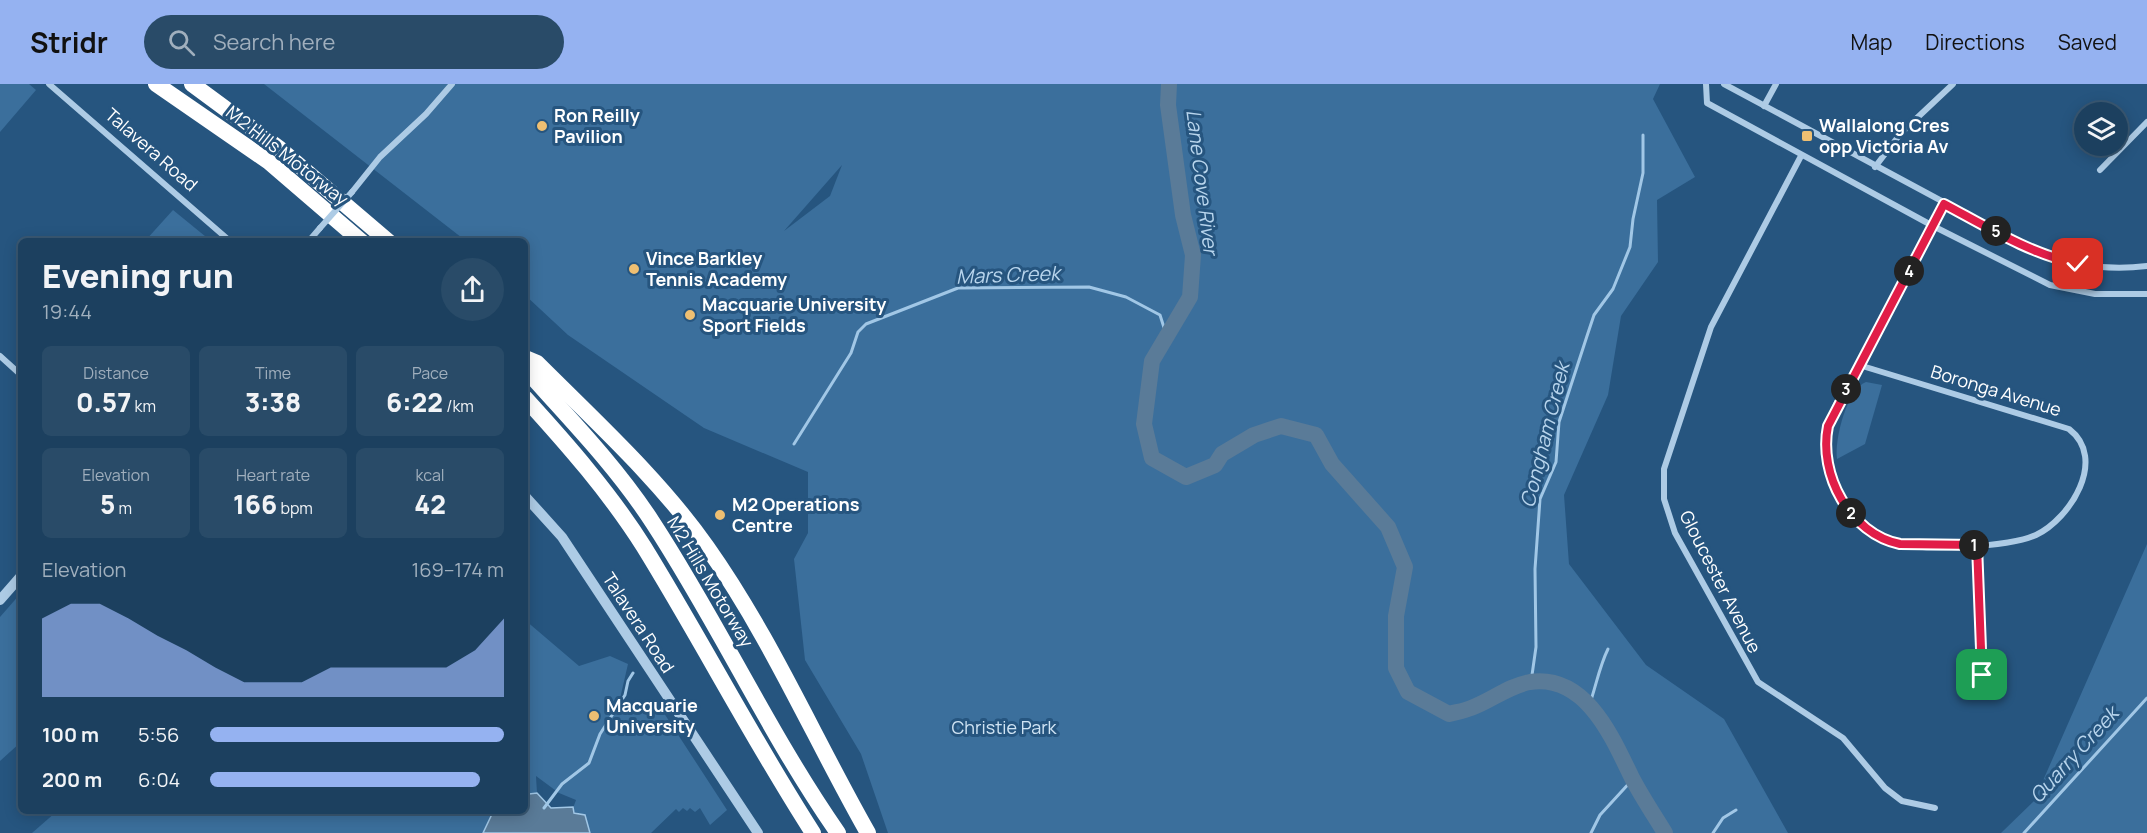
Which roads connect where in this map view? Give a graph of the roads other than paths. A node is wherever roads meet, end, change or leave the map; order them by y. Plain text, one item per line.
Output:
1 (49, 84) edge
2 (156, 84) edge
3 (192, 84) edge
4 (452, 84) edge
5 (1706, 84) edge
6 (1724, 84) edge
7 (1776, 84) edge
8 (1953, 84) edge
9 (1764, 106) junction
10 (2147, 122) edge
11 (1801, 156) junction
12 (1875, 167) junction
13 (2100, 170) dead end
14 (1944, 204) junction
15 (1933, 226) junction
16 (226, 238) edge
17 (311, 238) edge
18 (357, 238) edge
19 (384, 238) edge
20 (2147, 266) edge
21 (2147, 294) edge
22 (0, 356) edge
23 (528, 359) edge
24 (1858, 365) junction
25 (18, 372) edge
26 (528, 372) edge
27 (528, 401) edge
28 (528, 499) edge
29 (1977, 545) junction
30 (18, 579) edge
31 (0, 600) edge
32 (1982, 675) dead end
33 (1935, 808) dead end
34 (758, 833) edge
35 (813, 833) edge
36 (838, 833) edge
37 (868, 833) edge

1 - 16 street, Talavera Road
2 - 18 highway, M2 Hills Motorway
3 - 19 highway, M2 Hills Motorway
4 - 17 street, bridge
5 - 11 street
6 - 9 street
7 - 9 street
8 - 12 street
9 - 12 street
10 - 13 street
11 - 15 street
11 - 33 street, Gloucester Avenue
12 - 14 street
14 - 15 street, Boronga Avenue
14 - 20 street
15 - 21 street
15 - 24 street, Boronga Avenue
22 - 25 street
23 - 37 highway
24 - 29 street, Boronga Avenue
24 - 29 street, Boronga Avenue
26 - 36 highway, M2 Hills Motorway
27 - 35 highway
28 - 34 street, Talavera Road
29 - 32 street
30 - 31 street

